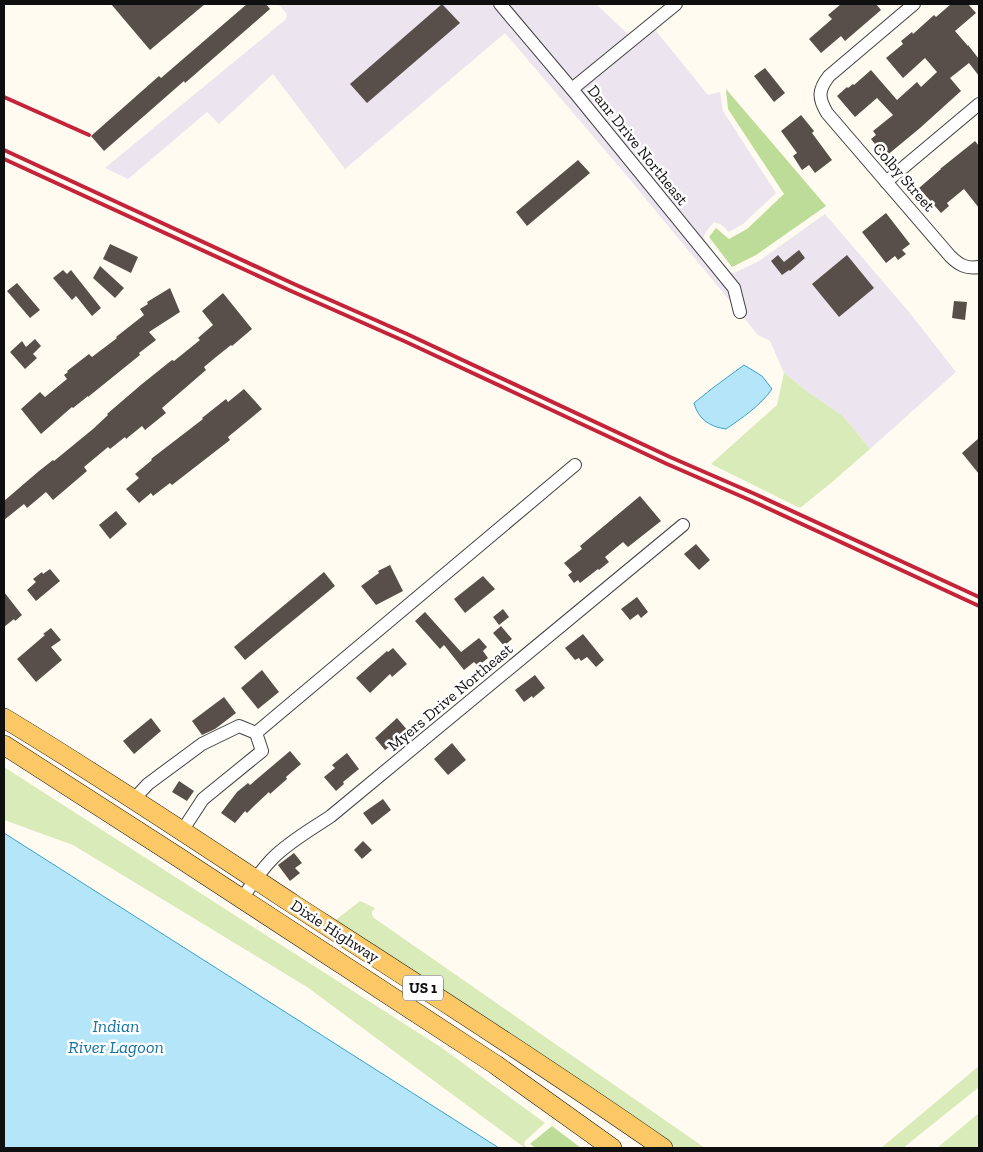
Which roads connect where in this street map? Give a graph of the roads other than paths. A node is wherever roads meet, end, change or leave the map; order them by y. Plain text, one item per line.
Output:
1 (500, 4) edge
2 (676, 4) edge
3 (914, 4) edge
4 (572, 89) junction
5 (979, 104) edge
6 (886, 182) junction
7 (979, 267) edge
8 (740, 312) dead end
9 (576, 465) dead end
10 (683, 525) dead end
11 (11, 722) edge
12 (256, 733) junction
13 (5, 746) edge
14 (133, 800) junction
15 (182, 831) junction
16 (255, 879) junction
17 (242, 899) junction
18 (612, 1148) edge
19 (663, 1148) edge

1 - 4 street, Danr Drive Northeast
2 - 4 street
3 - 6 street, Colby Street
4 - 8 street, Danr Drive Northeast
5 - 6 street
6 - 7 street, Colby Street
9 - 12 street
10 - 16 street, Myers Drive Northeast
11 - 13 street
11 - 14 main road, Dixie Highway / US 1
12 - 14 street
12 - 15 street
13 - 17 main road, Dixie Highway / US 1
14 - 15 main road, Dixie Highway / US 1
15 - 16 main road, Dixie Highway / US 1
16 - 17 street, Myers Drive Northeast
16 - 19 main road, Dixie Highway / US 1
17 - 18 main road, Dixie Highway / US 1

